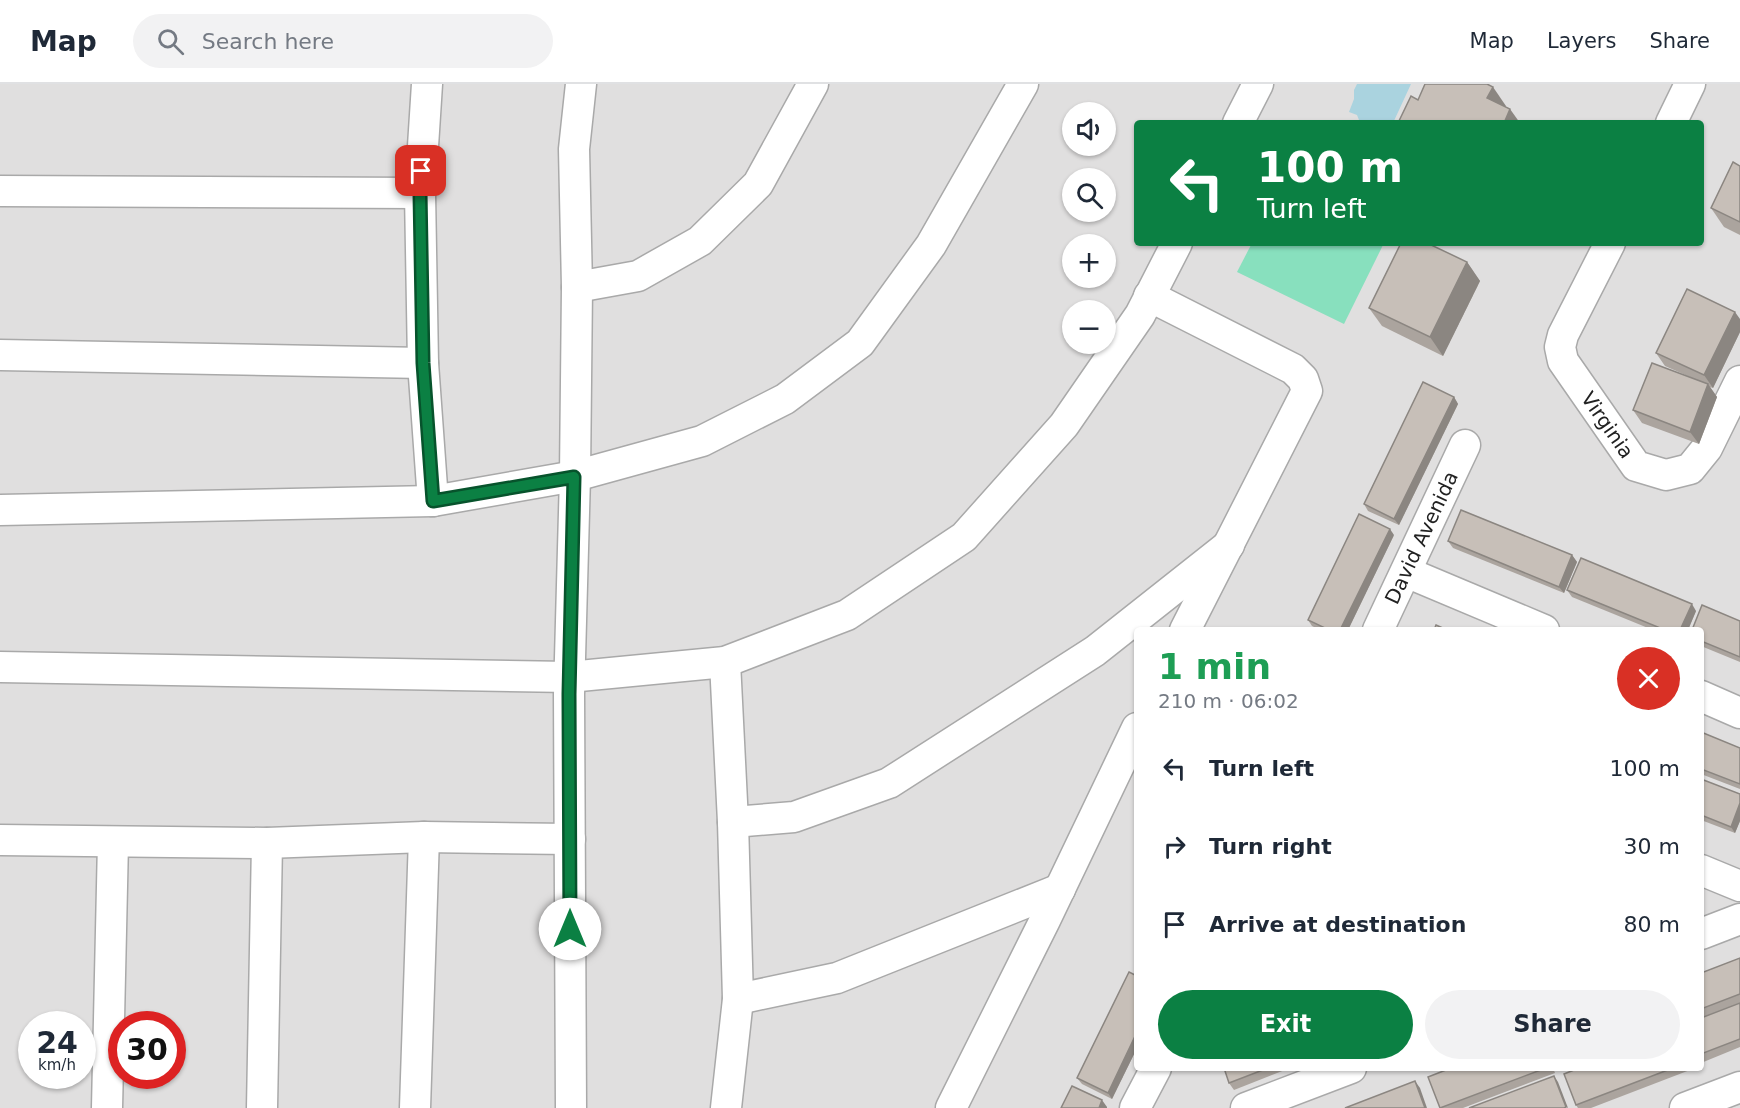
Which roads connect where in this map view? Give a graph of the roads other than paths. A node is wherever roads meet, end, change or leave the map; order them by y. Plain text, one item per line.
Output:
1 (427, 84) edge
2 (581, 84) edge
3 (813, 84) edge
4 (1023, 84) edge
5 (1258, 84) edge
6 (1685, 86) edge
7 (1240, 120) edge
8 (1672, 120) edge
9 (0, 191) edge
10 (420, 193) junction
11 (1175, 246) edge
12 (1608, 246) edge
13 (577, 287) junction
14 (1149, 296) junction
15 (0, 356) edge
16 (423, 363) junction
17 (1740, 381) edge
18 (1465, 445) dead end
19 (574, 477) junction
20 (433, 501) junction
21 (0, 510) edge
22 (1228, 545) junction
23 (1406, 572) junction
24 (1187, 627) edge
25 (1379, 627) edge
26 (1537, 627) edge
27 (725, 662) junction
28 (0, 667) edge
29 (570, 676) junction
30 (1704, 697) edge
31 (1740, 713) edge
32 (1134, 734) edge
33 (733, 822) junction
34 (424, 837) junction
35 (0, 840) edge
36 (570, 840) junction
37 (113, 842) junction
38 (267, 843) junction
39 (1704, 871) edge
40 (1740, 886) edge
41 (1060, 889) junction
42 (1740, 919) edge
43 (1704, 933) edge
44 (738, 999) junction
45 (1154, 1071) edge
46 (1343, 1071) edge
47 (1740, 1087) edge
48 (107, 1108) edge
49 (261, 1108) edge
50 (416, 1108) edge
51 (571, 1108) edge
52 (726, 1108) edge
53 (951, 1108) edge
54 (1134, 1108) edge
55 (1246, 1108) edge
56 (1685, 1108) edge

1 - 10 street
2 - 13 street
3 - 13 street
4 - 19 street
5 - 7 street
6 - 8 street
9 - 10 street
10 - 16 street
11 - 14 street
12 - 17 street, Virginia
13 - 19 street
14 - 22 street
14 - 27 street
15 - 16 street
16 - 20 street
18 - 23 street, David Avenida
19 - 20 street
19 - 29 street
20 - 21 street
22 - 24 street
22 - 33 street
23 - 25 street, David Avenida
23 - 26 street
27 - 29 street
27 - 33 street
28 - 29 street
29 - 36 street
30 - 31 street
32 - 41 street
33 - 44 street
34 - 36 street
34 - 38 street
34 - 50 street
35 - 37 street
36 - 51 street
37 - 38 street
37 - 48 street
38 - 49 street
39 - 40 street
41 - 44 street
41 - 53 street
42 - 43 street
44 - 52 street
45 - 54 street
46 - 55 street
47 - 56 street

